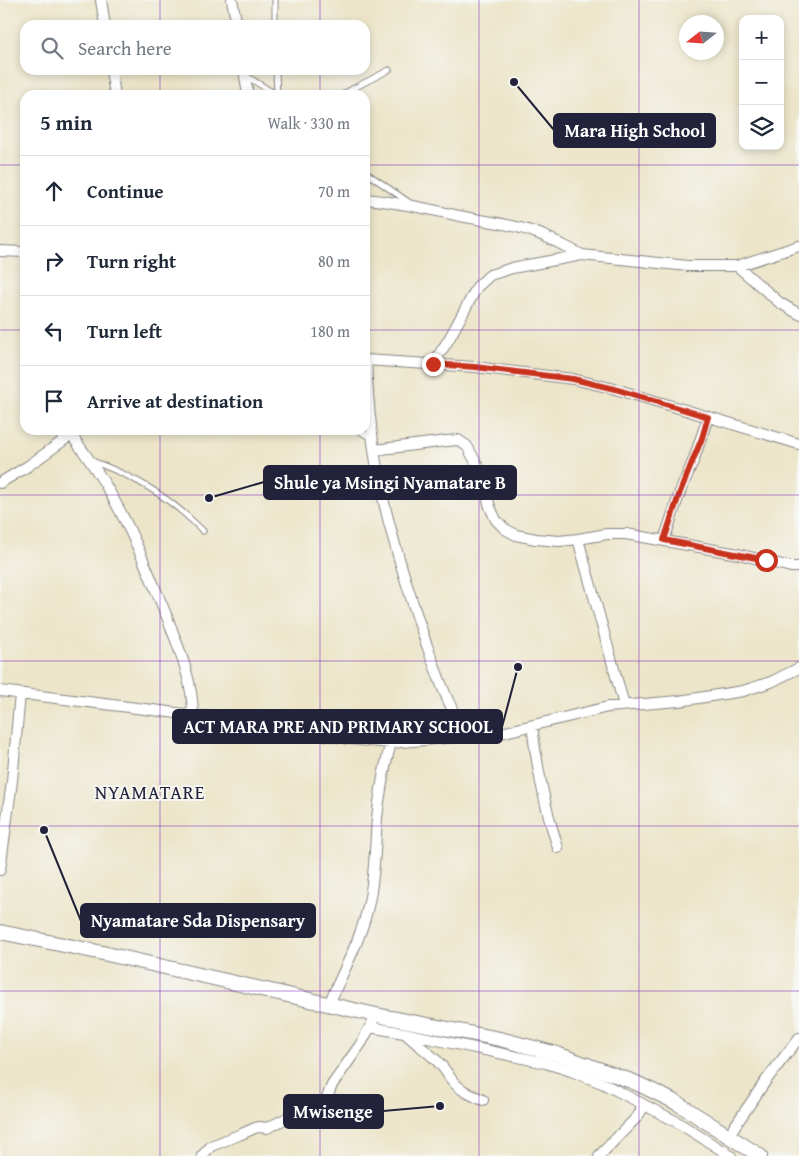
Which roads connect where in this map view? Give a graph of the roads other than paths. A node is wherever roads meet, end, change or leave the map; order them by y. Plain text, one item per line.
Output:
1 (101, 0) edge
2 (232, 0) edge
3 (275, 0) edge
4 (103, 20) edge
5 (236, 20) edge
6 (275, 20) edge
7 (389, 70) dead end
8 (112, 75) edge
9 (245, 75) edge
10 (248, 75) edge
11 (276, 75) edge
12 (114, 90) edge
13 (247, 90) edge
14 (270, 90) edge
15 (277, 90) edge
16 (351, 90) edge
17 (370, 176) edge
18 (370, 200) edge
19 (414, 206) junction
20 (799, 246) edge
21 (0, 251) edge
22 (20, 252) edge
23 (582, 255) junction
24 (736, 266) junction
25 (799, 314) edge
26 (370, 360) edge
27 (433, 364) junction
28 (708, 417) junction
29 (370, 420) edge
30 (72, 435) edge
31 (76, 435) edge
32 (366, 435) edge
33 (372, 438) junction
34 (799, 444) edge
35 (374, 450) junction
36 (90, 460) junction
37 (0, 482) edge
38 (203, 530) dead end
39 (578, 539) junction
40 (664, 540) junction
41 (799, 566) edge
42 (799, 668) edge
43 (0, 691) edge
44 (20, 694) junction
45 (624, 705) junction
46 (192, 715) junction
47 (532, 726) junction
48 (468, 736) junction
49 (391, 743) junction
50 (558, 848) dead end
51 (0, 870) edge
52 (0, 932) edge
53 (329, 1004) junction
54 (373, 1021) junction
55 (404, 1033) junction
56 (799, 1038) edge
57 (483, 1100) dead end
58 (641, 1103) junction
59 (728, 1136) junction
60 (202, 1156) edge
61 (599, 1156) edge
62 (731, 1156) edge
63 (760, 1156) edge

1 - 4 street
2 - 5 street
3 - 6 lane
7 - 16 lane
8 - 12 street
9 - 13 street
10 - 14 lane
11 - 15 lane
17 - 19 lane
18 - 19 street
19 - 23 street
20 - 24 street
21 - 22 street
23 - 24 street
23 - 27 street
24 - 25 street
26 - 27 street
27 - 28 street
28 - 34 street
28 - 40 street
29 - 33 street
30 - 37 street
31 - 36 street
32 - 33 lane
33 - 35 street
35 - 39 street
35 - 48 street
36 - 38 lane
36 - 46 street
39 - 40 street
39 - 45 street
40 - 41 street
42 - 45 street
43 - 44 street
44 - 46 street
44 - 51 street
45 - 47 street
46 - 49 street
47 - 48 street
47 - 50 street
48 - 49 street
49 - 53 street
52 - 53 main road
53 - 54 main road
54 - 55 street
54 - 59 main road
54 - 60 street
55 - 57 street
55 - 58 street
56 - 59 street
58 - 61 street
58 - 62 street
59 - 63 main road

